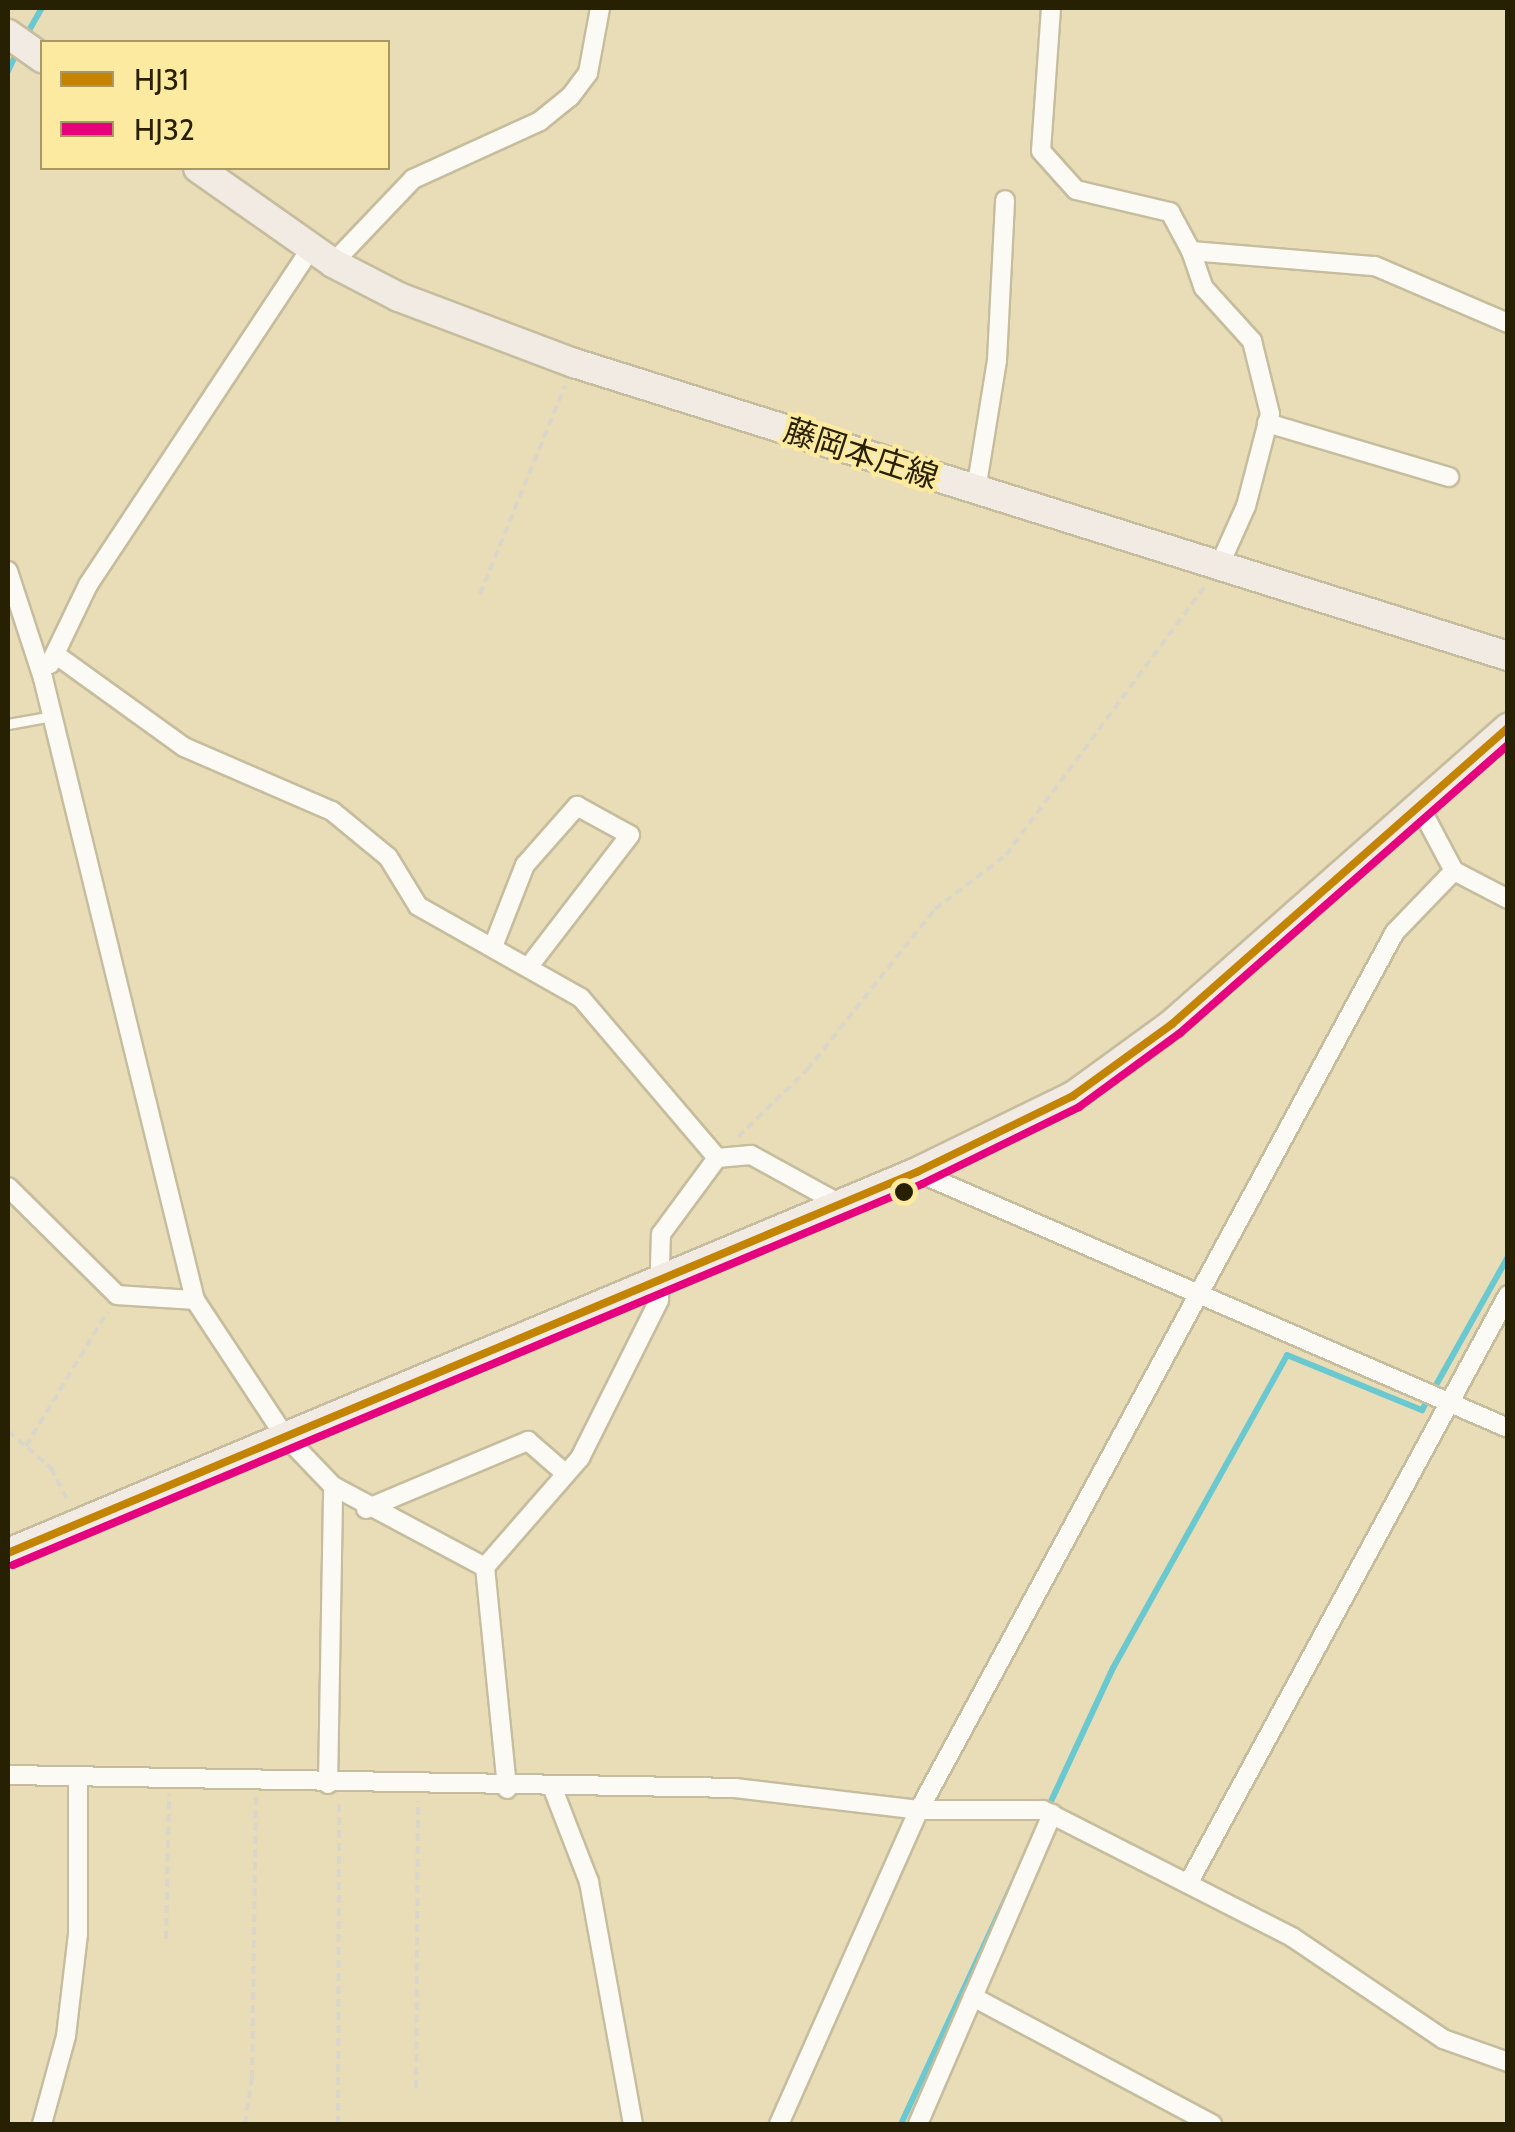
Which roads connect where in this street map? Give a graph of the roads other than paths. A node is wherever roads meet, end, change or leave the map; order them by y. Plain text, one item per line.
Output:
1 (600, 8) edge
2 (1051, 8) edge
3 (8, 34) edge
4 (40, 57) edge
5 (201, 170) edge
6 (1005, 200) dead end
7 (1191, 251) junction
8 (321, 256) junction
9 (1508, 323) edge
10 (1267, 423) junction
11 (1449, 477) dead end
12 (976, 490) junction
13 (1219, 566) junction
14 (8, 571) edge
15 (55, 654) junction
16 (1508, 656) edge
17 (44, 678) junction
18 (53, 716) junction
19 (8, 724) edge
20 (1508, 728) edge
21 (1420, 807) junction
22 (1454, 871) junction
23 (1508, 899) edge
24 (494, 944) junction
25 (530, 964) junction
26 (717, 1158) junction
27 (917, 1172) junction
28 (8, 1186) edge
29 (842, 1205) junction
30 (660, 1277) junction
31 (1508, 1295) edge
32 (1197, 1298) junction
33 (195, 1300) junction
34 (1449, 1402) junction
35 (1508, 1428) edge
36 (284, 1435) junction
37 (566, 1474) junction
38 (333, 1486) junction
39 (366, 1509) junction
40 (8, 1553) edge
41 (485, 1566) junction
42 (8, 1774) edge
43 (78, 1777) junction
44 (334, 1784) junction
45 (508, 1789) junction
46 (553, 1789) junction
47 (918, 1810) junction
48 (1052, 1814) junction
49 (1189, 1882) junction
50 (973, 1997) junction
51 (1508, 2062) edge
52 (42, 2124) edge
53 (633, 2124) edge
54 (779, 2124) edge
55 (918, 2124) edge
56 (1212, 2124) edge

1 - 8 street
2 - 7 street
3 - 4 main road
5 - 8 main road, 藤岡本庄線
6 - 12 street
7 - 9 street
7 - 10 street
8 - 12 main road, 藤岡本庄線
8 - 15 street
10 - 11 street
10 - 13 street
12 - 13 main road, 藤岡本庄線
13 - 16 main road, 藤岡本庄線
14 - 17 street
15 - 17 street
15 - 24 street
17 - 18 street
18 - 19 lane
18 - 33 street
20 - 21 main road
21 - 22 street
21 - 27 main road
22 - 23 street
22 - 32 street
24 - 25 street
24 - 25 street
25 - 26 street
26 - 29 street
26 - 30 street
27 - 29 main road
27 - 32 street
28 - 33 street
29 - 30 main road
30 - 36 main road
30 - 37 street
31 - 34 street
32 - 34 street
32 - 47 street
33 - 36 street
34 - 35 street
34 - 49 street
36 - 38 street
36 - 40 main road
37 - 39 street
37 - 41 street
38 - 39 street
38 - 44 street
39 - 41 street
41 - 45 street
42 - 43 street
43 - 44 street
43 - 52 street
44 - 45 street
45 - 46 street
46 - 47 street
46 - 53 street
47 - 48 street
47 - 54 street
48 - 49 street
48 - 50 street
49 - 51 street
50 - 55 street
50 - 56 street

